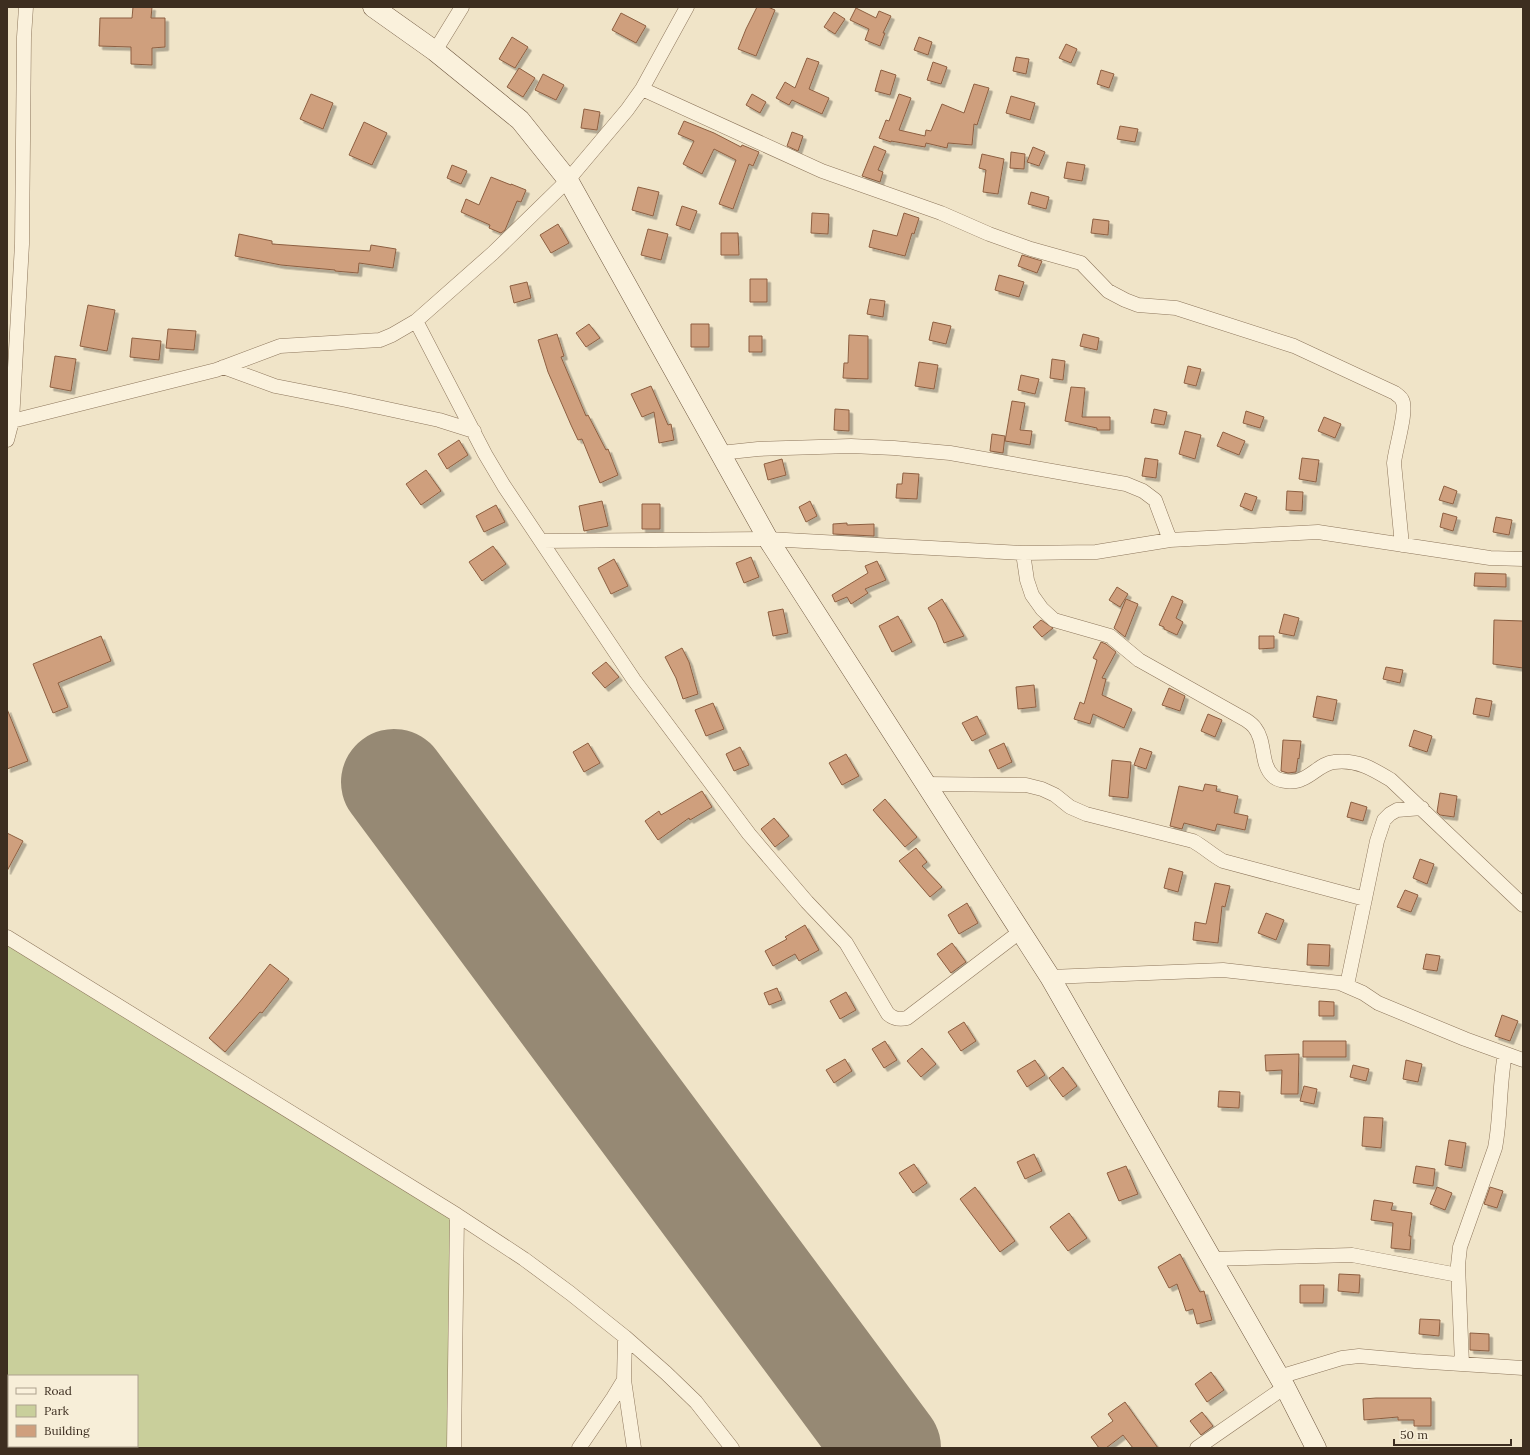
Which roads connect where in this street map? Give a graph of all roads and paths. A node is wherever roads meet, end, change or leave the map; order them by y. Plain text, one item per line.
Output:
1 (26, 7) edge
2 (373, 7) edge
3 (462, 7) edge
4 (687, 7) edge
5 (435, 51) junction
6 (642, 89) junction
7 (568, 180) junction
8 (416, 321) junction
9 (223, 367) junction
10 (9, 421) edge
11 (474, 431) junction
12 (7, 440) edge
13 (720, 453) junction
14 (768, 539) junction
15 (1170, 540) junction
16 (542, 541) junction
17 (1402, 545) junction
18 (1023, 553) junction
19 (1523, 559) edge
20 (926, 784) junction
21 (1422, 808) junction
22 (1365, 899) junction
23 (1523, 905) edge
24 (1021, 931) junction
25 (7, 937) edge
26 (1050, 977) junction
27 (1347, 985) junction
28 (1505, 1054) junction
29 (1523, 1060) edge
30 (456, 1215) junction
31 (1212, 1259) junction
32 (1458, 1275) junction
33 (624, 1337) junction
34 (1462, 1364) junction
35 (1523, 1368) edge
36 (624, 1380) junction
37 (1282, 1382) junction
38 (454, 1448) edge
39 (579, 1448) edge
40 (634, 1448) edge
41 (732, 1448) edge
42 (1197, 1448) edge
43 (1316, 1448) edge

1 - 10 street
2 - 5 street
3 - 5 street
4 - 6 street
5 - 7 street
6 - 7 street
6 - 17 street
7 - 8 street
7 - 13 street
8 - 9 street
8 - 11 street
9 - 10 street
9 - 11 street
10 - 12 street
11 - 16 street
13 - 14 street
13 - 15 street
14 - 16 street
14 - 18 street
14 - 20 street
15 - 17 street
15 - 18 street
16 - 24 street
17 - 19 street
18 - 21 street
20 - 22 street
20 - 24 street
21 - 22 street
21 - 23 street
22 - 27 street
24 - 26 street
25 - 30 street
26 - 27 street
26 - 31 street
27 - 28 street
28 - 29 street
28 - 32 street
30 - 33 street
30 - 38 street
31 - 32 street
31 - 37 street
32 - 34 street
33 - 36 street
33 - 41 street
34 - 35 street
34 - 37 street
36 - 39 street
36 - 40 street
37 - 42 street
37 - 43 street

